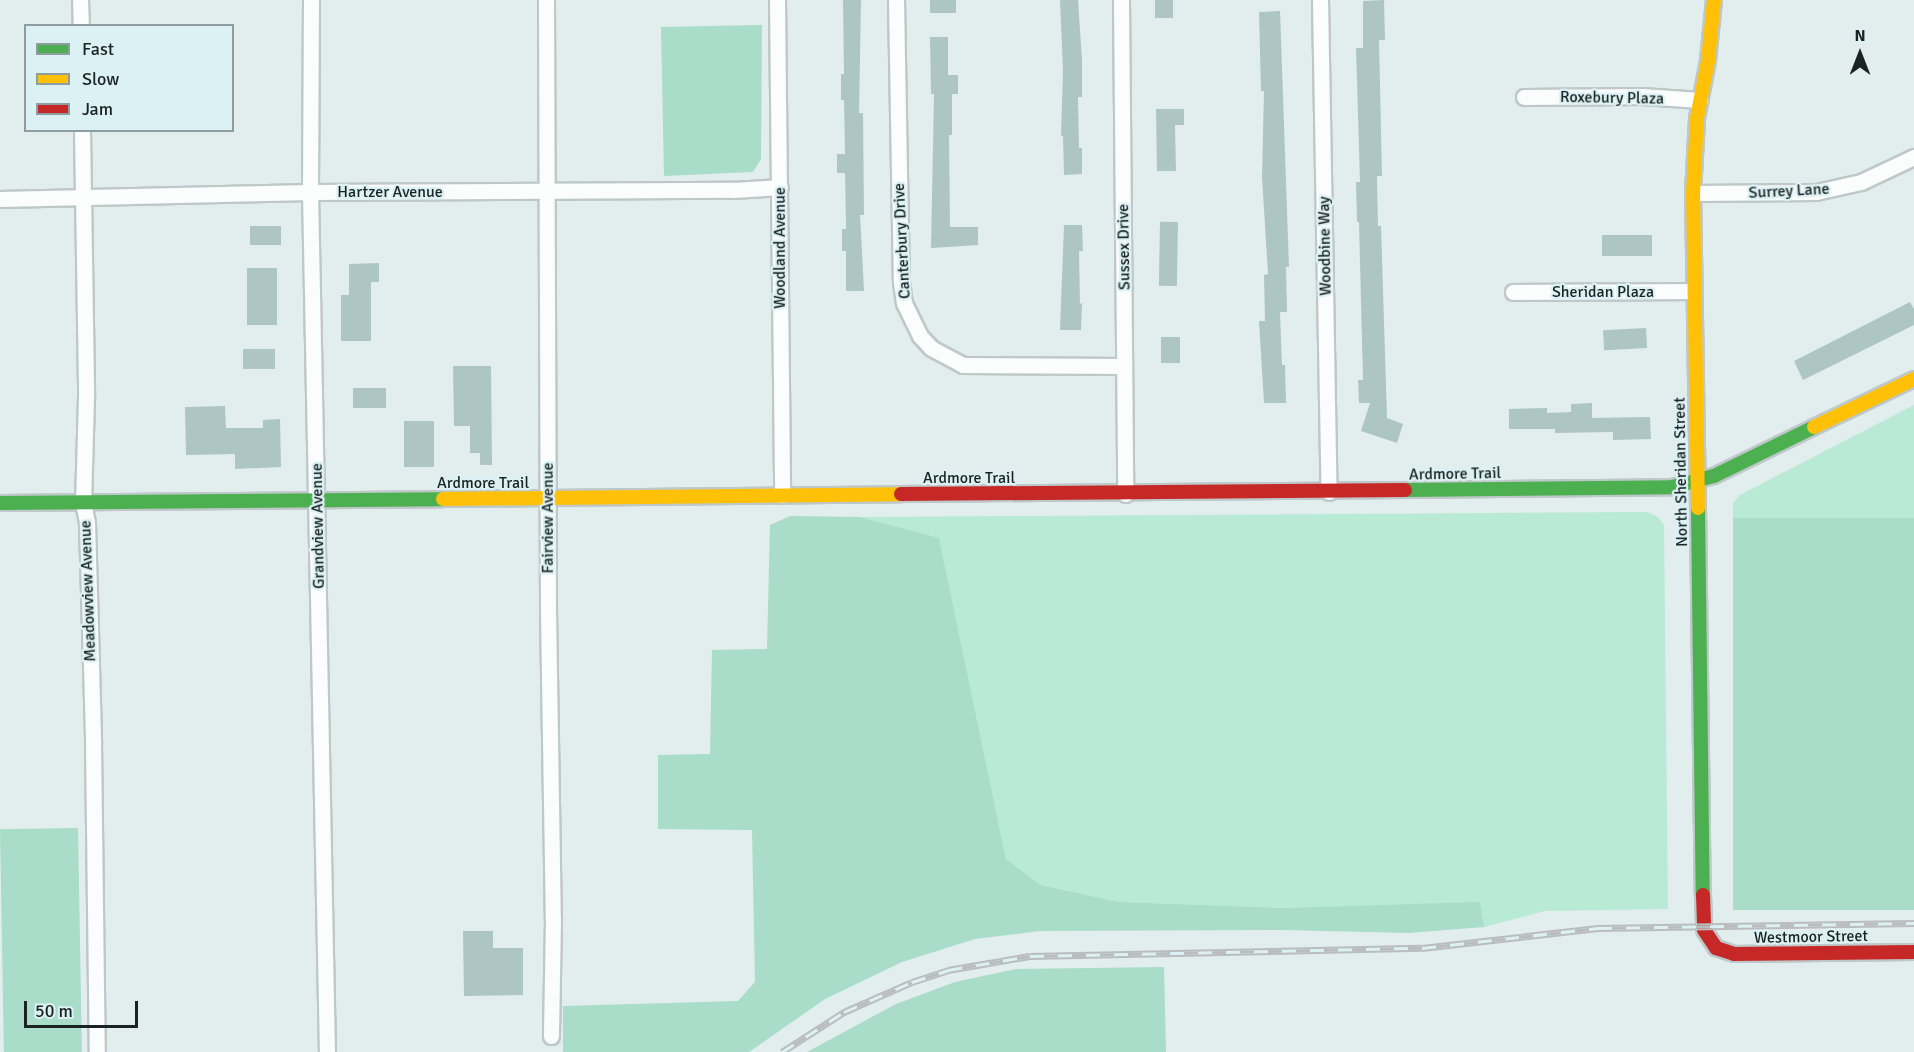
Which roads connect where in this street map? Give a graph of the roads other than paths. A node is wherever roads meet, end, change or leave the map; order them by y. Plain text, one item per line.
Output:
1 (81, 0) edge
2 (311, 0) edge
3 (546, 0) edge
4 (777, 0) edge
5 (896, 0) edge
6 (1121, 0) edge
7 (1320, 0) edge
8 (1714, 0) edge
9 (81, 24) edge
10 (1524, 97) dead end
11 (1700, 100) junction
12 (82, 132) edge
13 (1914, 157) edge
14 (780, 187) junction
15 (310, 192) junction
16 (548, 192) junction
17 (1693, 193) junction
18 (84, 197) junction
19 (0, 199) edge
20 (1693, 291) junction
21 (1514, 292) dead end
22 (1124, 366) junction
23 (1914, 379) edge
24 (1699, 482) junction
25 (1329, 492) junction
26 (1125, 494) junction
27 (782, 495) junction
28 (548, 499) junction
29 (318, 500) junction
30 (83, 502) junction
31 (0, 503) edge
32 (1711, 943) joint
33 (1914, 952) edge
34 (551, 1036) dead end
35 (96, 1052) edge
36 (327, 1052) edge

1 - 9 street
2 - 15 street, Grandview Avenue
3 - 16 street, Fairview Avenue
4 - 14 street, Woodland Avenue
5 - 22 street, Canterbury Drive
6 - 22 street, Sussex Drive
7 - 25 street, Woodbine Way
8 - 11 street, North Sheridan Street
10 - 11 street, Roxebury Plaza
11 - 17 street, North Sheridan Street
12 - 18 street, Meadowview Avenue
13 - 17 street, Surrey Lane
14 - 16 street, Hartzer Avenue
14 - 27 street, Woodland Avenue
15 - 16 street, Hartzer Avenue
15 - 18 street, Hartzer Avenue
15 - 29 street, Grandview Avenue
16 - 28 street, Fairview Avenue
17 - 20 street, North Sheridan Street
18 - 19 street, Hartzer Avenue
18 - 30 street, Meadowview Avenue
20 - 21 street, Sheridan Plaza
20 - 24 street, North Sheridan Street
22 - 26 street, Sussex Drive
23 - 24 street, Ardmore Trail
24 - 25 street, Ardmore Trail
24 - 32 street, North Sheridan Street
25 - 26 street, Ardmore Trail
26 - 27 street, Ardmore Trail
27 - 28 street, Ardmore Trail
28 - 29 street, Ardmore Trail
28 - 34 street, Fairview Avenue
29 - 30 street, Ardmore Trail
29 - 36 street, Grandview Avenue
30 - 31 street, Ardmore Trail
30 - 35 street, Meadowview Avenue
32 - 33 street, Westmoor Street

